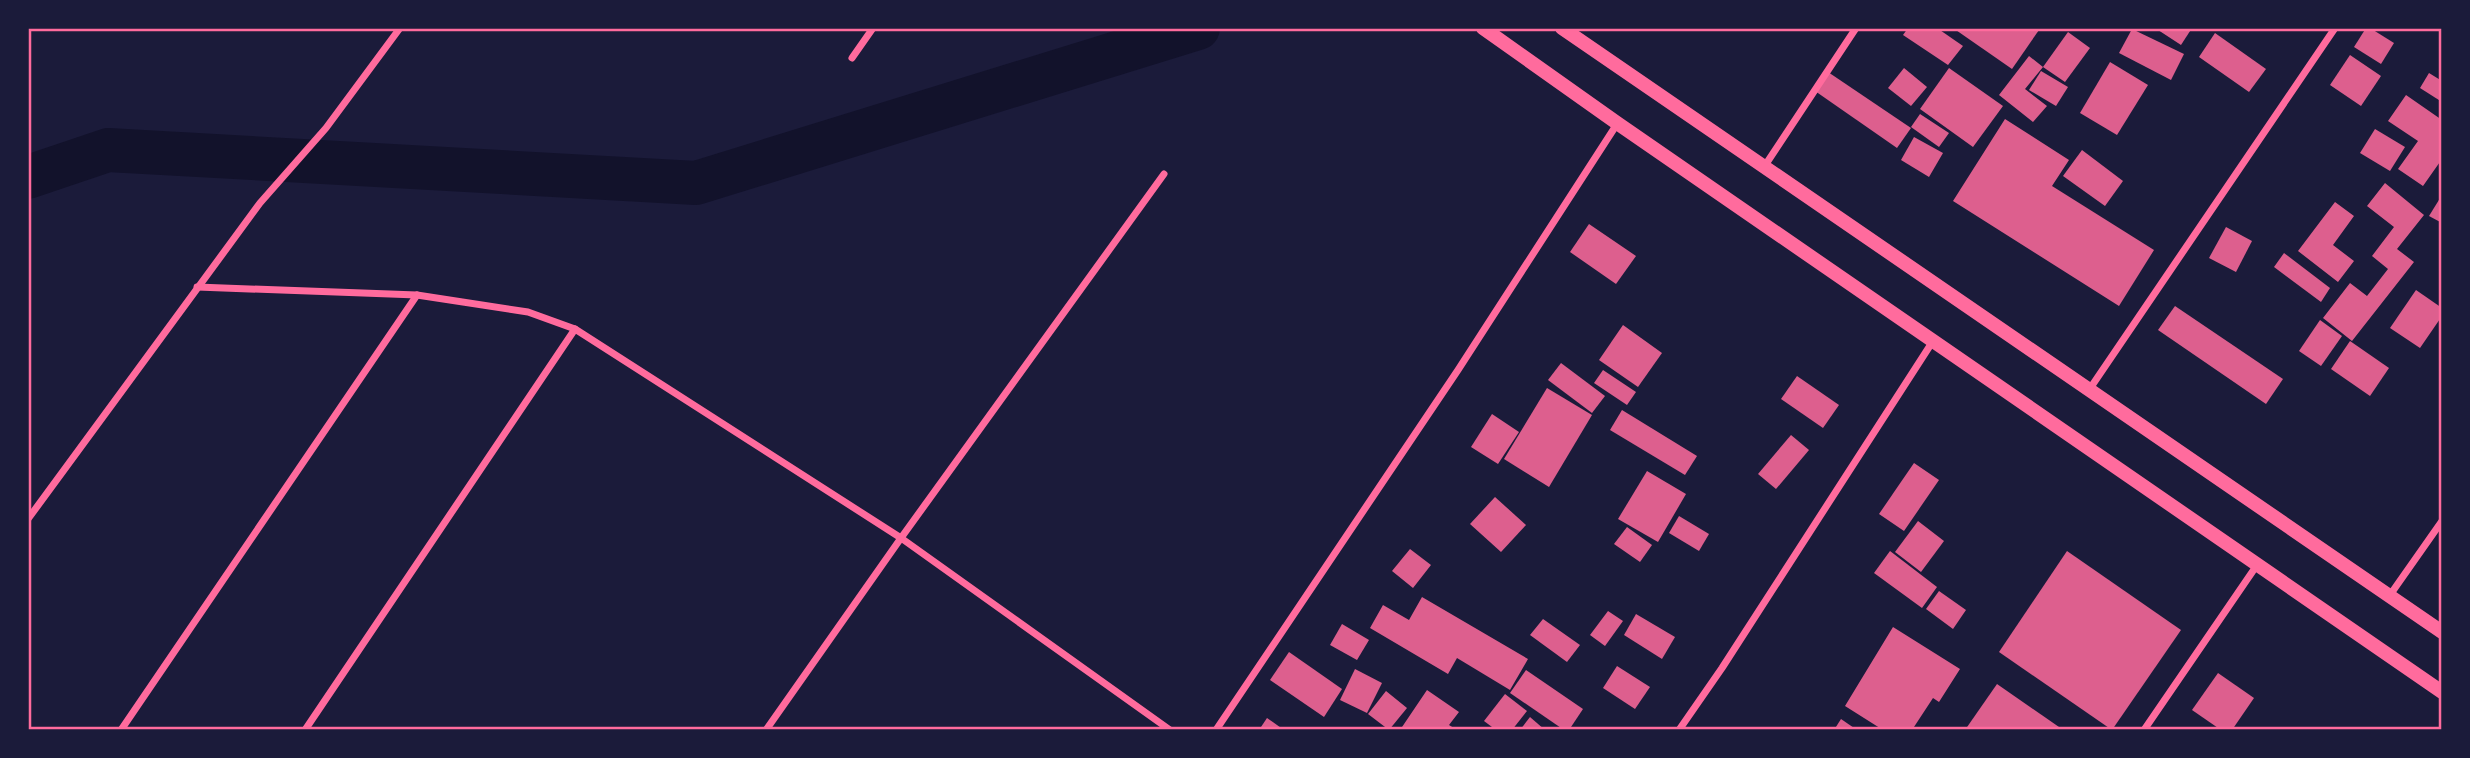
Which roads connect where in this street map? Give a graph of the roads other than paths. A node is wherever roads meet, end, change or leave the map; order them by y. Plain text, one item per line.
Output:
1 (400, 28) edge
2 (873, 28) edge
3 (1483, 28) edge
4 (1562, 28) edge
5 (1856, 28) edge
6 (2335, 28) edge
7 (852, 58) dead end
8 (1618, 124) junction
9 (1763, 167) junction
10 (1164, 174) dead end
11 (197, 287) junction
12 (417, 295) junction
13 (575, 328) junction
14 (1934, 340) junction
15 (2089, 390) junction
16 (28, 519) edge
17 (2442, 521) edge
18 (901, 538) junction
19 (2257, 565) junction
20 (2390, 595) junction
21 (2442, 632) edge
22 (2442, 692) edge
23 (121, 730) edge
24 (305, 730) edge
25 (766, 730) edge
26 (1170, 730) edge
27 (1216, 730) edge
28 (1679, 730) edge
29 (2144, 730) edge

1 - 11 street
2 - 7 street
3 - 8 main road
4 - 9 main road
5 - 9 street
6 - 15 street
8 - 14 main road
8 - 27 street
9 - 15 main road
10 - 18 street
11 - 12 street
11 - 16 street
12 - 13 street
12 - 23 street
13 - 18 street
13 - 24 street
14 - 19 main road
14 - 28 street
15 - 20 main road
17 - 20 street
18 - 25 street
18 - 26 street
19 - 22 main road
19 - 29 street
20 - 21 main road

